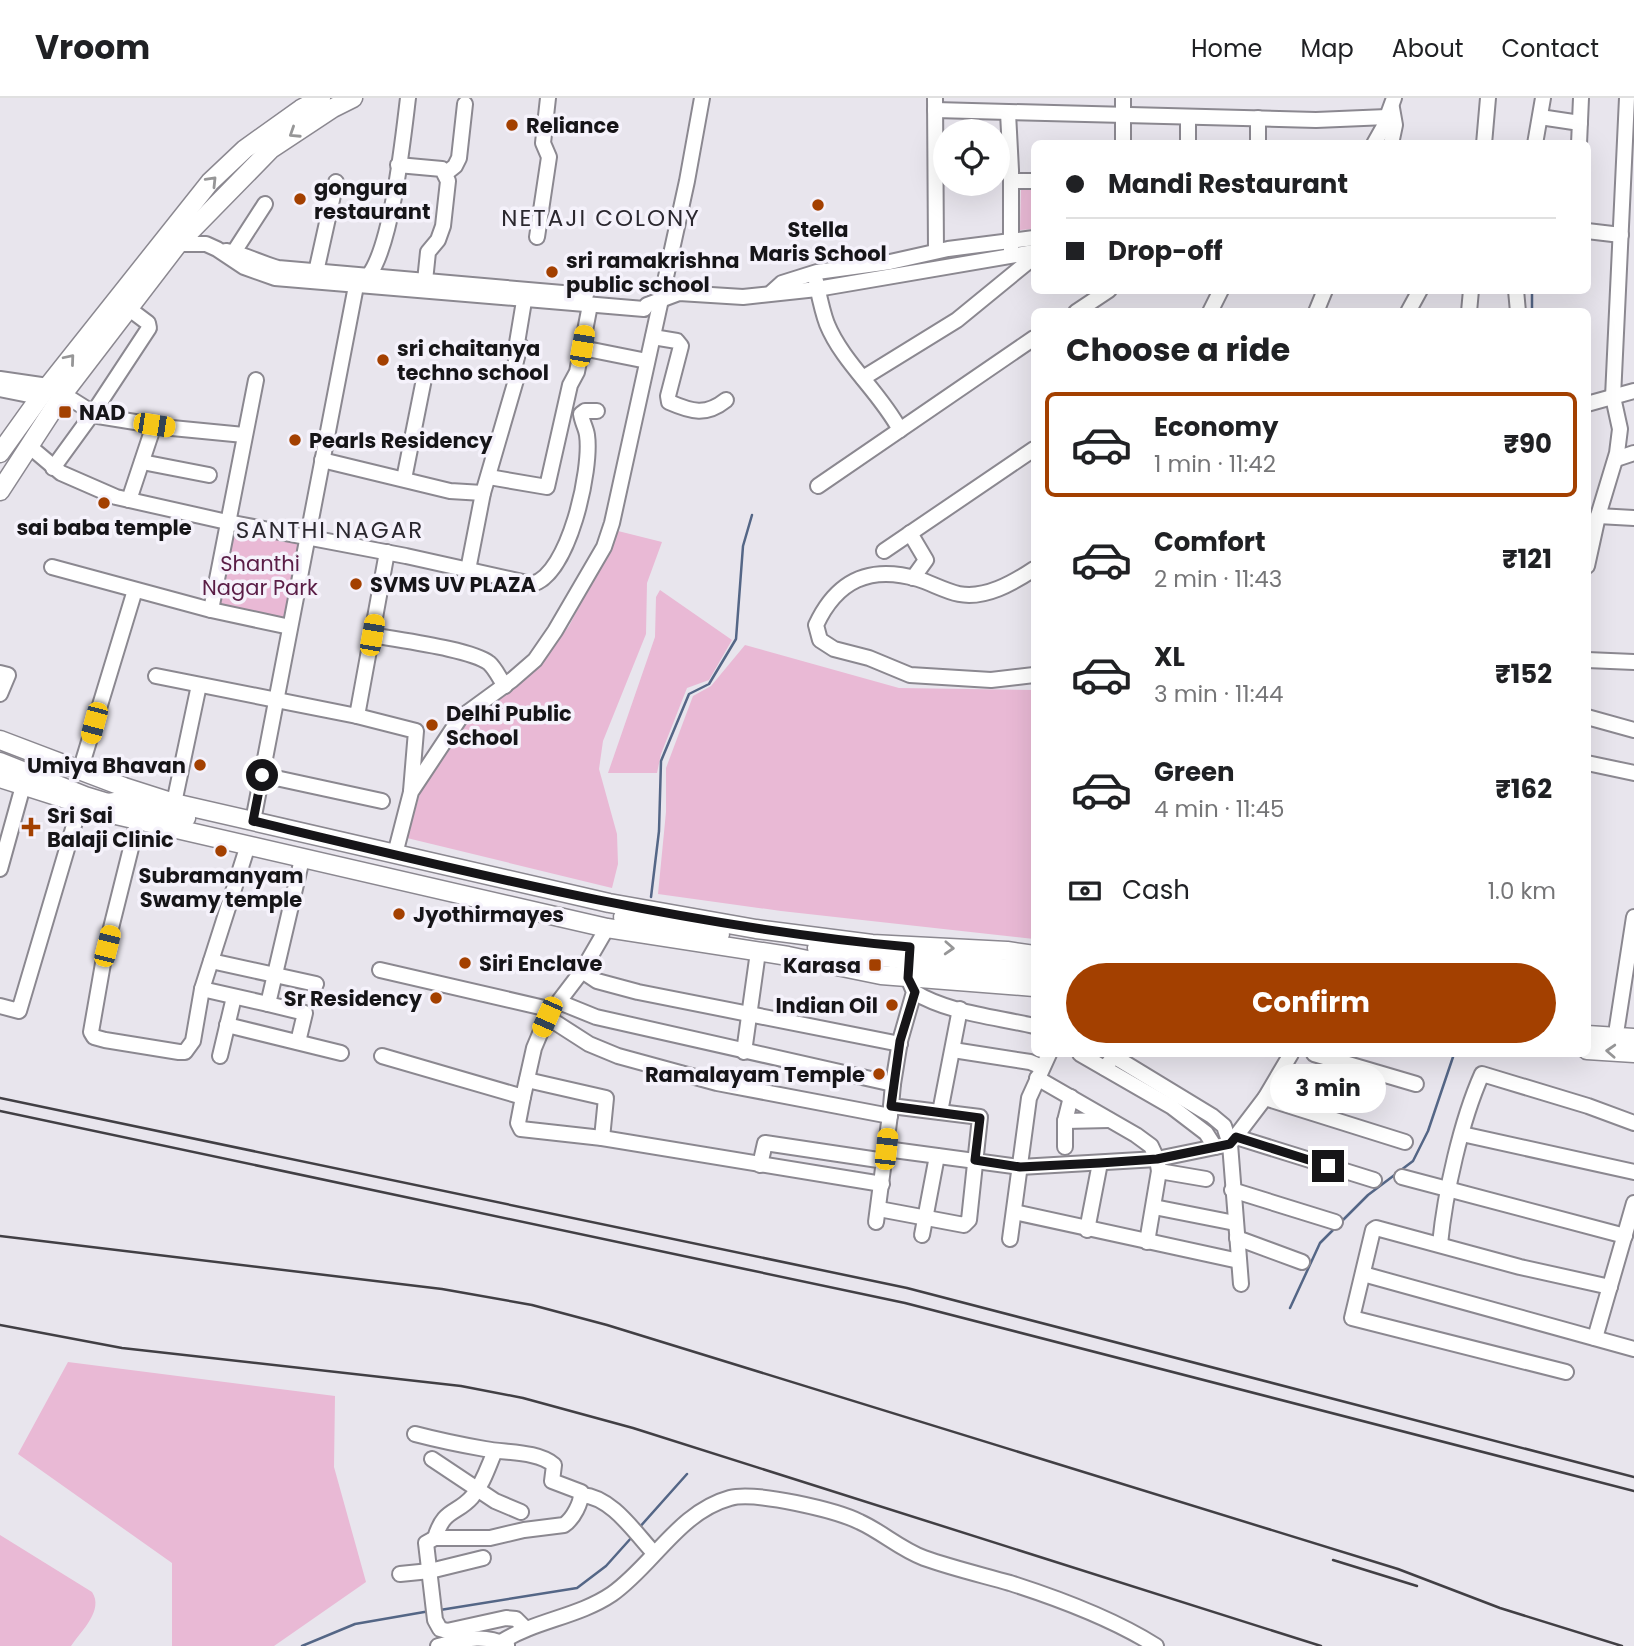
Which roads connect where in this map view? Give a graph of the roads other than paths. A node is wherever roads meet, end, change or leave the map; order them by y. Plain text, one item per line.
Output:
1 (321, 98) edge
2 (353, 98) edge
3 (408, 98) edge
4 (548, 98) edge
5 (702, 98) edge
6 (1123, 98) edge
7 (1489, 98) edge
8 (1544, 98) edge
9 (1581, 98) edge
10 (1627, 98) edge
11 (465, 104) dead end
12 (935, 104) edge
13 (1391, 107) edge
14 (1008, 113) junction
15 (1123, 116) junction
16 (1540, 117) junction
17 (1188, 118) junction
18 (1258, 118) junction
19 (1580, 123) junction
20 (1123, 140) edge
21 (1188, 140) edge
22 (1258, 140) edge
23 (1376, 140) edge
24 (1392, 140) edge
25 (1484, 140) edge
26 (1536, 140) edge
27 (1579, 140) edge
28 (398, 165) junction
29 (445, 174) junction
30 (1012, 181) junction
31 (1031, 181) edge
32 (336, 182) dead end
33 (265, 204) dead end
34 (1591, 231) edge
35 (1621, 235) junction
36 (537, 237) dead end
37 (1031, 239) edge
38 (178, 244) junction
39 (1011, 248) junction
40 (217, 249) junction
41 (936, 251) junction
42 (234, 252) junction
43 (1031, 254) edge
44 (1031, 258) edge
45 (316, 272) junction
46 (814, 273) junction
47 (368, 276) junction
48 (425, 281) junction
49 (356, 286) junction
50 (817, 289) junction
51 (771, 293) junction
52 (1103, 294) edge
53 (662, 299) junction
54 (524, 301) junction
55 (590, 305) junction
56 (647, 305) junction
57 (128, 308) junction
58 (1082, 308) edge
59 (653, 337) junction
60 (1031, 340) edge
61 (582, 348) junction
62 (647, 361) junction
63 (863, 378) junction
64 (0, 379) edge
65 (424, 379) dead end
66 (256, 380) dead end
67 (0, 390) edge
68 (1634, 391) edge
69 (50, 393) junction
70 (1613, 397) junction
71 (726, 400) dead end
72 (1591, 403) edge
73 (597, 411) dead end
74 (93, 413) junction
75 (154, 425) junction
76 (900, 430) junction
77 (29, 435) junction
78 (244, 435) junction
79 (1031, 451) edge
80 (0, 453) edge
81 (1634, 453) edge
82 (1616, 459) junction
83 (322, 460) junction
84 (142, 462) junction
85 (0, 463) edge
86 (54, 468) junction
87 (209, 475) dead end
88 (489, 477) junction
89 (0, 478) edge
90 (404, 480) junction
91 (818, 485) dead end
92 (0, 491) edge
93 (483, 493) junction
94 (129, 500) junction
95 (1598, 516) junction
96 (1634, 518) edge
97 (227, 522) junction
98 (910, 533) junction
99 (306, 537) junction
100 (1591, 548) edge
101 (884, 551) dead end
102 (387, 552) junction
103 (52, 567) dead end
104 (468, 570) junction
105 (1031, 571) edge
106 (914, 578) junction
107 (135, 590) junction
108 (211, 610) junction
109 (290, 627) junction
110 (372, 635) junction
111 (1591, 660) edge
112 (1634, 662) edge
113 (0, 673) edge
114 (1031, 675) edge
115 (156, 677) dead end
116 (199, 685) junction
117 (505, 686) junction
118 (0, 694) edge
119 (276, 699) junction
120 (357, 716) junction
121 (1591, 719) edge
122 (1634, 730) edge
123 (0, 740) edge
124 (0, 751) edge
125 (0, 762) edge
126 (1591, 764) edge
127 (1634, 773) edge
128 (262, 775) junction
129 (0, 778) edge
130 (23, 786) junction
131 (84, 789) junction
132 (411, 792) junction
133 (382, 801) dead end
134 (174, 803) junction
135 (138, 820) junction
136 (253, 821) junction
137 (248, 845) junction
138 (395, 854) junction
139 (302, 859) junction
140 (0, 869) edge
141 (1634, 917) edge
142 (607, 928) junction
143 (758, 952) junction
144 (909, 953) junction
145 (1031, 955) edge
146 (211, 961) junction
147 (380, 970) dead end
148 (582, 971) junction
149 (1031, 971) edge
150 (275, 976) junction
151 (316, 984) dead end
152 (911, 985) junction
153 (1031, 987) edge
154 (202, 989) junction
155 (234, 997) junction
156 (268, 1004) junction
157 (0, 1006) edge
158 (960, 1009) junction
159 (553, 1010) junction
160 (749, 1014) junction
161 (228, 1025) junction
162 (1031, 1025) edge
163 (1591, 1026) edge
164 (1625, 1028) edge
165 (1591, 1035) edge
166 (1634, 1038) edge
167 (298, 1042) junction
168 (900, 1044) junction
169 (953, 1050) junction
170 (1591, 1050) edge
171 (744, 1052) junction
172 (341, 1053) dead end
173 (1634, 1053) edge
174 (220, 1056) dead end
175 (382, 1056) dead end
176 (1047, 1057) edge
177 (1089, 1057) edge
178 (1115, 1057) edge
179 (1115, 1057) edge
180 (1289, 1057) edge
181 (1324, 1057) edge
182 (1039, 1072) junction
183 (527, 1080) junction
184 (893, 1084) junction
185 (1416, 1084) dead end
186 (523, 1097) junction
187 (1071, 1097) junction
188 (1265, 1098) junction
189 (891, 1111) junction
190 (940, 1112) junction
191 (1112, 1120) junction
192 (1065, 1121) junction
193 (1634, 1123) edge
194 (1462, 1134) junction
195 (602, 1138) junction
196 (1405, 1142) dead end
197 (1225, 1144) junction
198 (1065, 1147) dead end
199 (886, 1155) junction
200 (937, 1156) junction
201 (975, 1160) junction
202 (1100, 1163) junction
203 (760, 1165) junction
204 (1158, 1165) junction
205 (1020, 1167) junction
206 (1634, 1172) edge
207 (1402, 1177) dead end
208 (1206, 1178) dead end
209 (1374, 1180) dead end
210 (882, 1184) junction
211 (1448, 1188) junction
212 (1232, 1190) junction
213 (1634, 1203) edge
214 (1154, 1207) junction
215 (1014, 1212) junction
216 (926, 1218) junction
217 (1335, 1222) dead end
218 (1233, 1226) junction
219 (1087, 1230) junction
220 (1628, 1231) edge
221 (922, 1235) dead end
222 (1010, 1239) dead end
223 (1147, 1242) junction
224 (1440, 1244) junction
225 (1235, 1260) junction
226 (1302, 1262) dead end
227 (1363, 1274) junction
228 (1241, 1284) dead end
229 (1610, 1287) junction
230 (1595, 1338) junction
231 (1634, 1349) edge
232 (1566, 1372) dead end
233 (415, 1434) dead end
234 (495, 1451) junction
235 (432, 1459) dead end
236 (478, 1489) junction
237 (582, 1494) junction
238 (521, 1512) dead end
239 (435, 1538) junction
240 (654, 1553) junction
241 (483, 1558) dead end
242 (430, 1571) junction
243 (400, 1574) dead end
244 (525, 1628) junction
245 (505, 1644) edge
246 (438, 1646) edge
247 (1156, 1646) edge

69 -> 1 main road
2 -> 38 main road
3 - 28 street
4 - 36 street
5 - 53 street
6 - 15 street
7 - 25 street
8 - 16 street
9 - 19 street
10 - 35 street
11 - 29 street
12 - 14 street
12 - 41 street
13 - 18 street
13 - 23 street
13 - 24 street
14 - 15 street
14 - 30 street
15 - 17 street
15 - 20 street
16 - 19 street
16 - 26 street
17 - 18 street
17 - 21 street
18 - 22 street
19 - 27 street
28 - 29 street
28 - 47 street
29 - 48 street
30 - 31 street
30 - 39 street
32 - 45 street
33 - 42 street
34 - 35 street
35 - 70 street
37 - 39 street
38 - 40 street
38 - 57 main road
39 - 41 street
39 - 43 street
39 - 50 street
40 - 42 street
40 - 49 street
41 - 46 street
42 - 45 street
44 - 63 street
45 - 47 street
46 - 50 street
46 - 51 street
47 - 48 street
47 - 49 street
48 - 56 street
49 - 54 street
49 - 83 street
50 - 51 street
50 - 63 street
51 - 53 street
52 - 58 street
53 - 56 street
53 - 59 street
54 - 55 street
54 - 88 street
55 - 56 street
55 - 61 street
57 - 69 main road
57 - 74 street
59 - 62 street
59 - 71 street
60 - 76 street
61 - 62 street
61 - 88 street
62 - 117 street
63 - 76 street
64 - 69 street
65 - 90 street
66 - 78 street
67 - 69 street
68 - 70 street
69 - 74 street
69 - 77 main road
70 - 72 street
70 - 82 street
73 - 104 street
74 - 75 street
74 - 86 street
75 - 78 street
75 - 84 street
76 - 91 street
77 - 80 main road
77 - 85 street
77 - 86 street
77 - 89 street
77 - 92 main road
78 - 97 street
79 - 98 street
81 - 82 street
82 - 95 street
83 - 90 street
83 - 99 street
84 - 87 street
84 - 94 street
86 - 94 street
88 - 93 street
90 - 93 street
93 - 104 street
94 - 97 street
95 - 96 street
95 - 100 street
97 - 99 street
97 - 108 street
98 - 101 street
98 - 106 street
99 - 102 street
99 - 109 street
102 - 104 street
102 - 110 street
103 - 107 street
105 - 106 street
106 - 114 street
107 - 108 street
107 - 131 street
108 - 109 street
109 - 119 street
110 - 117 street
110 - 120 street
111 - 112 street
113 - 118 street
115 - 116 street
116 - 119 street
116 - 134 street
117 - 132 street
119 - 120 street
119 - 128 street
120 - 132 street
121 - 122 street
123 - 131 main road
124 - 131 main road
125 - 131 main road
126 - 127 street
128 - 133 street
128 - 136 street
129 - 130 main road
130 - 131 main road
130 - 140 street
131 - 134 main road
131 - 135 main road
131 - 144 main road
131 - 157 street
132 - 138 street
134 - 136 main road
135 - 137 main road
135 - 154 street
136 - 138 main road
137 - 139 main road
137 - 146 street
138 - 144 main road
139 - 142 main road
139 - 150 street
141 - 164 street
142 - 143 main road
142 - 148 street
143 - 152 main road
143 - 160 street
144 -> 145 main road
144 - 149 main road
144 - 152 street
146 - 150 street
146 - 154 street
147 - 159 street
148 - 159 street
148 - 160 street
150 - 151 street
150 - 156 street
152 - 153 main road
152 - 158 street
152 - 168 street
154 - 155 street
155 - 156 street
155 - 161 street
156 - 167 street
158 - 162 street
158 - 169 street
159 - 171 street
159 - 183 street
159 - 189 street
160 - 168 street
160 - 171 street
161 - 167 street
161 - 174 street
163 - 164 main road
165 - 166 main road
167 - 172 street
168 - 184 street
169 - 182 street
169 - 190 street
173 -> 170 main road
171 - 184 street
175 - 186 street
176 - 182 street
177 - 178 street
179 - 197 street
180 - 188 street
181 - 185 street
182 - 187 street
182 - 205 street
183 - 186 street
183 - 195 street
184 - 189 street
186 - 195 street
187 - 191 street
187 - 192 street
188 - 196 street
188 - 197 street
189 - 190 street
189 - 199 street
190 - 201 street
191 - 192 street
191 - 204 street
192 - 198 street
193 - 194 street
194 - 206 street
194 - 211 street
195 - 203 street
197 - 204 street
197 - 209 street
197 - 212 street
199 - 200 street
199 - 203 street
199 - 210 street
200 - 201 street
200 - 216 street
201 - 205 street
201 - 216 street
202 - 204 street
202 - 205 street
202 - 219 street
203 - 210 street
204 - 208 street
204 - 214 street
205 - 215 street
207 - 211 street
210 - 216 street
211 - 220 street
211 - 224 street
212 - 217 street
212 - 218 street
213 - 220 street
214 - 218 street
214 - 223 street
215 - 219 street
215 - 222 street
216 - 221 street
218 - 225 street
218 - 226 street
219 - 223 street
220 - 229 street
223 - 225 street
224 - 227 street
224 - 229 street
225 - 228 street
227 - 230 street
227 - 232 street
229 - 230 street
230 - 231 street
233 - 234 street
234 - 236 street
234 - 237 street
235 - 236 street
236 - 238 street
236 - 239 street
237 - 239 street
237 - 240 street
239 - 242 street
240 - 244 street
240 - 247 street
241 - 242 street
242 - 243 street
242 - 244 street
244 - 245 street
245 - 246 street

